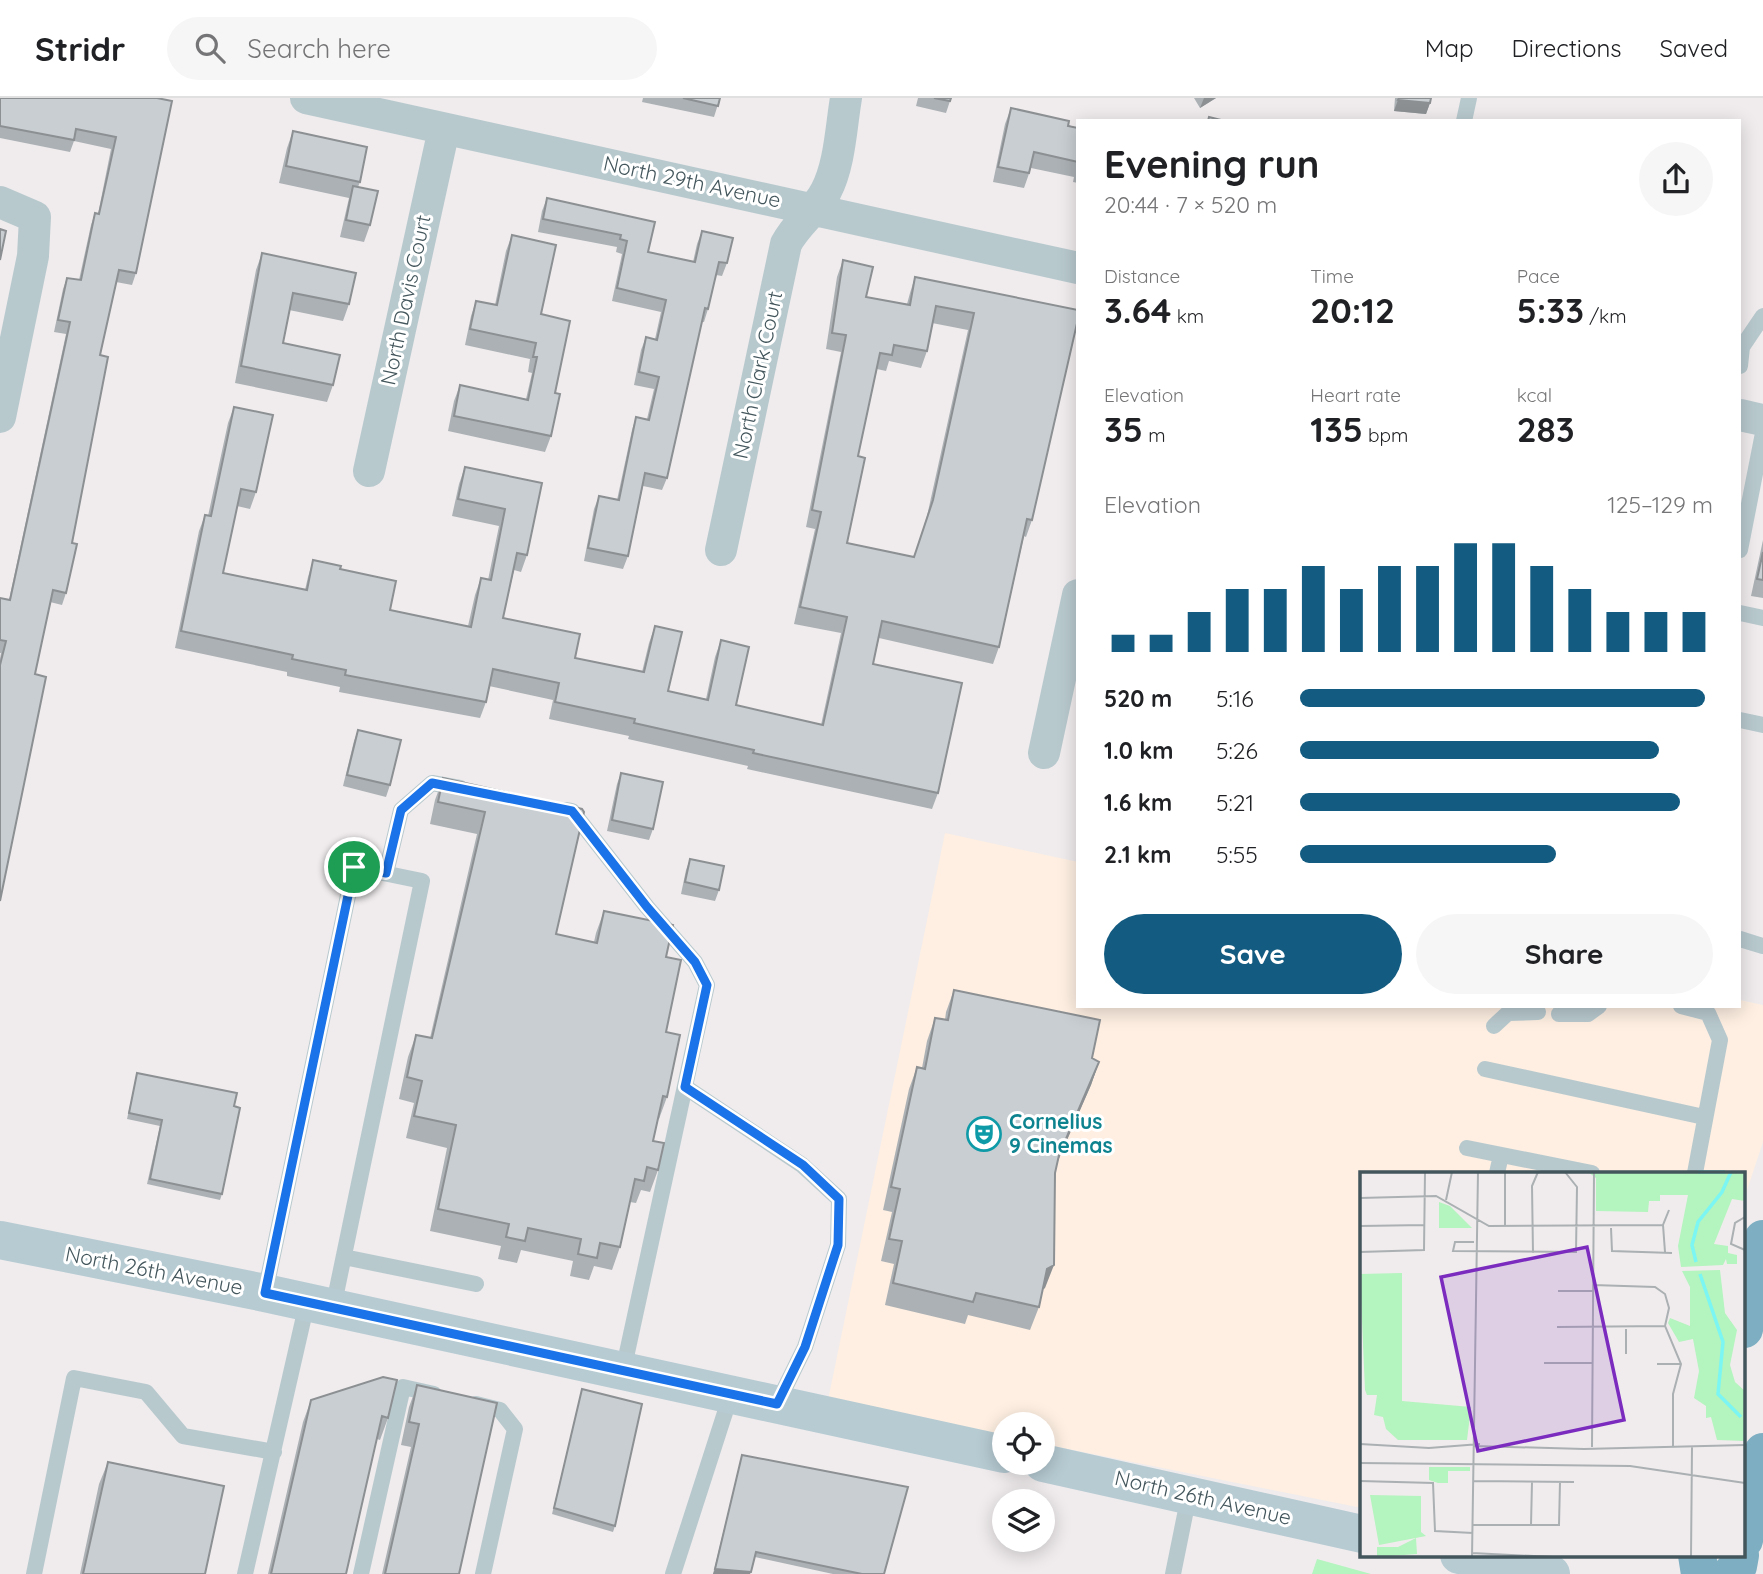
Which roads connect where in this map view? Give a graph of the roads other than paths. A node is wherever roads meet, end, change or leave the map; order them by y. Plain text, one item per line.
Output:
1 (306, 98) edge
2 (846, 98) edge
3 (1469, 98) edge
4 (387, 107) edge
5 (1464, 119) edge
6 (444, 129) junction
7 (0, 202) edge
8 (812, 209) junction
9 (1076, 268) edge
10 (1763, 316) edge
11 (1741, 356) edge
12 (1741, 415) edge
13 (0, 417) edge
14 (1763, 420) edge
15 (1763, 433) edge
16 (369, 471) dead end
17 (1752, 480) edge
18 (1741, 544) edge
19 (721, 550) dead end
20 (1076, 604) edge
21 (1741, 613) edge
22 (1763, 618) edge
23 (1741, 720) edge
24 (1763, 725) edge
25 (1044, 753) dead end
26 (470, 790) edge
27 (547, 806) edge
28 (386, 873) junction
29 (1741, 939) edge
30 (1763, 946) edge
31 (1596, 1008) edge
32 (1689, 1008) edge
33 (1538, 1012) dead end
34 (1559, 1014) dead end
35 (1494, 1026) dead end
36 (1485, 1069) dead end
37 (685, 1087) junction
38 (1704, 1117) junction
39 (1467, 1147) dead end
40 (1501, 1155) junction
41 (1497, 1172) edge
42 (1587, 1172) edge
43 (1695, 1172) edge
44 (1763, 1239) edge
45 (0, 1240) edge
46 (344, 1257) junction
47 (476, 1284) dead end
48 (265, 1293) junction
49 (320, 1306) junction
50 (1746, 1320) edge
51 (623, 1371) junction
52 (731, 1394) junction
53 (777, 1404) junction
54 (992, 1451) edge
55 (274, 1452) junction
56 (1763, 1452) edge
57 (1055, 1466) edge
58 (1189, 1495) junction
59 (1746, 1531) edge
60 (1360, 1534) edge
61 (1464, 1556) edge
62 (1697, 1556) edge
63 (1741, 1556) edge
64 (34, 1574) edge
65 (245, 1574) edge
66 (361, 1574) edge
67 (483, 1574) edge
68 (673, 1574) edge
69 (1173, 1574) edge
70 (1551, 1574) edge
71 (1700, 1574) edge
72 (1731, 1574) edge

1 - 4 street, North 29th Avenue
2 - 8 street, North Clark Court
3 - 5 lane
4 - 6 street, North 29th Avenue
6 - 8 street, North 29th Avenue
6 - 16 street, North Davis Court
7 - 13 street
8 - 9 street, North 29th Avenue
8 - 19 street, North Clark Court
10 - 11 lane
12 - 14 street
15 - 17 lane
17 - 18 lane
20 - 25 street
21 - 22 lane
23 - 24 lane
26 - 28 lane
27 - 37 lane
28 - 46 lane
28 - 48 lane
29 - 30 lane
31 - 34 lane
32 - 38 lane
33 - 35 lane
36 - 38 lane
37 - 51 lane
37 - 53 lane
38 - 43 lane
39 - 40 lane
40 - 41 lane
40 - 42 lane
44 - 50 highway
45 - 48 street, North 26th Avenue
46 - 47 lane
46 - 49 lane
48 - 49 street, North 26th Avenue
49 - 51 street, North 26th Avenue
49 - 55 lane
51 - 52 street, North 26th Avenue
52 - 53 street, North 26th Avenue
52 - 68 lane
53 - 54 street, North 26th Avenue
55 - 64 lane
55 - 65 lane
56 - 59 highway
57 - 58 street, North 26th Avenue
58 - 60 street, North 26th Avenue
58 - 69 lane
61 - 70 street
62 - 71 highway
63 - 72 highway
66 - 67 lane

